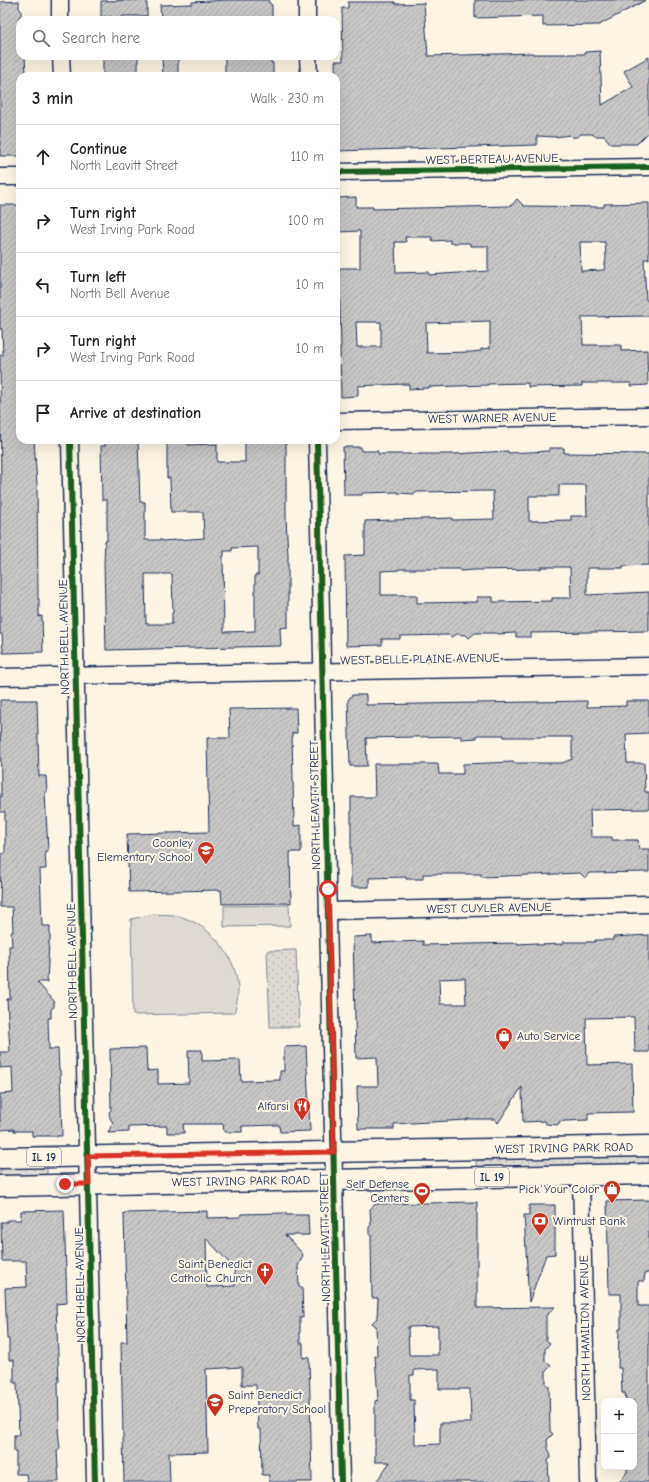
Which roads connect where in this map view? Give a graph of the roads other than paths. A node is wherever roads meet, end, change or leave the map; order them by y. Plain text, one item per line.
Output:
1 (60, 0) edge
2 (306, 0) edge
3 (60, 16) edge
4 (307, 16) edge
5 (61, 60) edge
6 (308, 60) edge
7 (62, 72) edge
8 (309, 72) edge
9 (649, 168) edge
10 (340, 172) edge
11 (16, 177) edge
12 (0, 178) edge
13 (649, 416) edge
14 (340, 421) edge
15 (70, 444) edge
16 (317, 444) edge
17 (649, 666) edge
18 (323, 671) junction
19 (76, 675) junction
20 (0, 677) edge
21 (649, 904) edge
22 (328, 911) junction
23 (649, 1146) edge
24 (334, 1152) junction
25 (88, 1156) junction
26 (0, 1158) edge
27 (649, 1174) edge
28 (582, 1175) junction
29 (335, 1180) junction
30 (89, 1184) junction
31 (0, 1186) edge
32 (95, 1482) edge
33 (341, 1482) edge
34 (588, 1482) edge

1 - 3 street
2 - 4 street
5 - 7 street
6 - 8 street
9 - 10 street, WEST BERTEAU AVENUE
11 - 12 street
13 - 14 street, WEST WARNER AVENUE
15 - 19 street, NORTH BELL AVENUE
16 - 18 street, NORTH LEAVITT STREET
17 - 18 street, WEST BELLE PLAINE AVENUE
18 - 19 street, WEST BELLE PLAINE AVENUE
18 - 22 street, NORTH LEAVITT STREET
19 - 20 street, WEST BELLE PLAINE AVENUE
19 - 25 street, NORTH BELL AVENUE
21 - 22 street, WEST CUYLER AVENUE
22 - 24 street, NORTH LEAVITT STREET
23 - 24 main road, WEST IRVING PARK ROAD / IL 19
24 - 25 main road, WEST IRVING PARK ROAD / IL 19
24 - 29 street, NORTH LEAVITT STREET
25 - 26 main road, WEST IRVING PARK ROAD / IL 19
25 - 30 street, NORTH BELL AVENUE
27 - 28 main road, WEST IRVING PARK ROAD / IL 19
28 - 29 main road, WEST IRVING PARK ROAD / IL 19
28 - 34 street, NORTH HAMILTON AVENUE
29 - 30 main road, WEST IRVING PARK ROAD / IL 19
29 - 33 street, NORTH LEAVITT STREET
30 - 31 main road, WEST IRVING PARK ROAD / IL 19
30 - 32 street, NORTH BELL AVENUE

